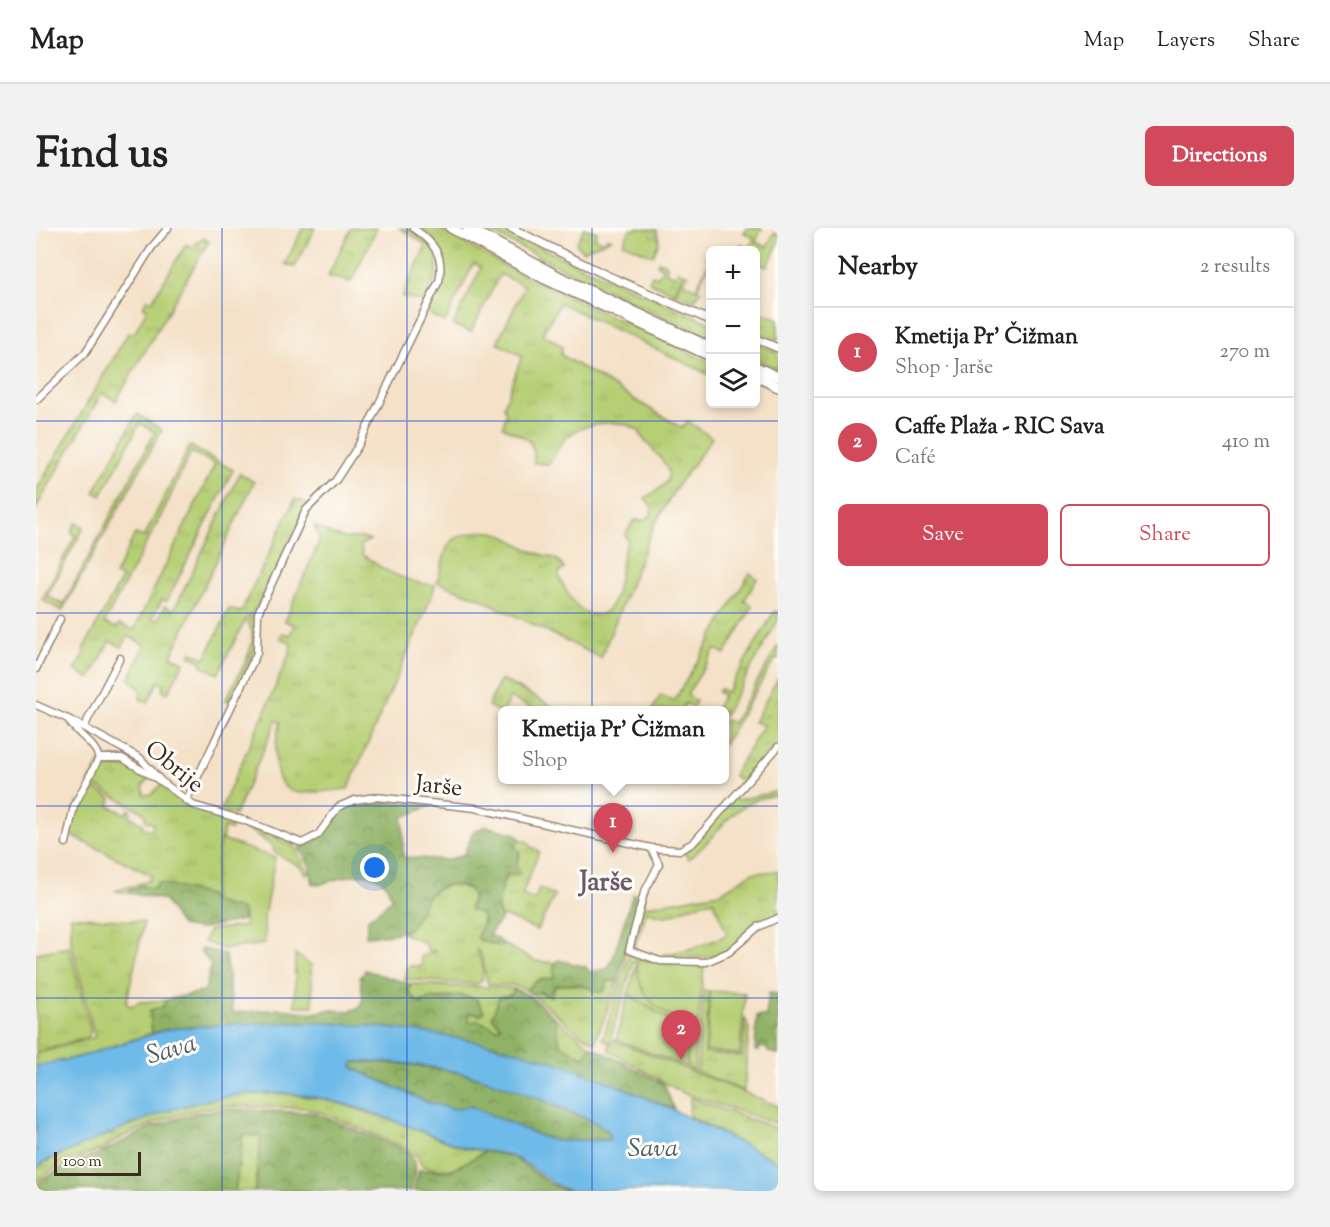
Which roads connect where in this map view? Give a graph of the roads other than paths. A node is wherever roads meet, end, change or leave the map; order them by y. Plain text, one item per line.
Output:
1 (168, 228) edge
2 (413, 228) edge
3 (451, 228) edge
4 (468, 228) edge
5 (511, 228) edge
6 (706, 318) edge
7 (760, 341) edge
8 (706, 344) edge
9 (778, 348) edge
10 (707, 354) edge
11 (760, 369) edge
12 (778, 377) edge
13 (760, 378) edge
14 (778, 387) edge
15 (36, 400) edge
16 (60, 619) dead end
17 (120, 658) dead end
18 (36, 669) edge
19 (38, 706) edge
20 (68, 718) junction
21 (84, 728) junction
22 (778, 747) edge
23 (99, 758) junction
24 (161, 781) junction
25 (186, 801) junction
26 (280, 836) joint
27 (66, 843) dead end
28 (651, 848) junction
29 (778, 918) edge

1 - 15 street
2 - 25 street
3 - 10 highway
4 - 8 highway
5 - 6 street
7 - 9 street
11 - 12 highway
13 - 14 highway
16 - 18 street
17 - 21 street
19 - 20 street, Obrije
20 - 21 street, Obrije
20 - 23 street
21 - 24 street, Obrije
22 - 28 street, Jarše
23 - 24 street
23 - 27 street
24 - 25 street, Obrije
25 - 26 street, Obrije
26 - 28 street, Jarše
28 - 29 street

